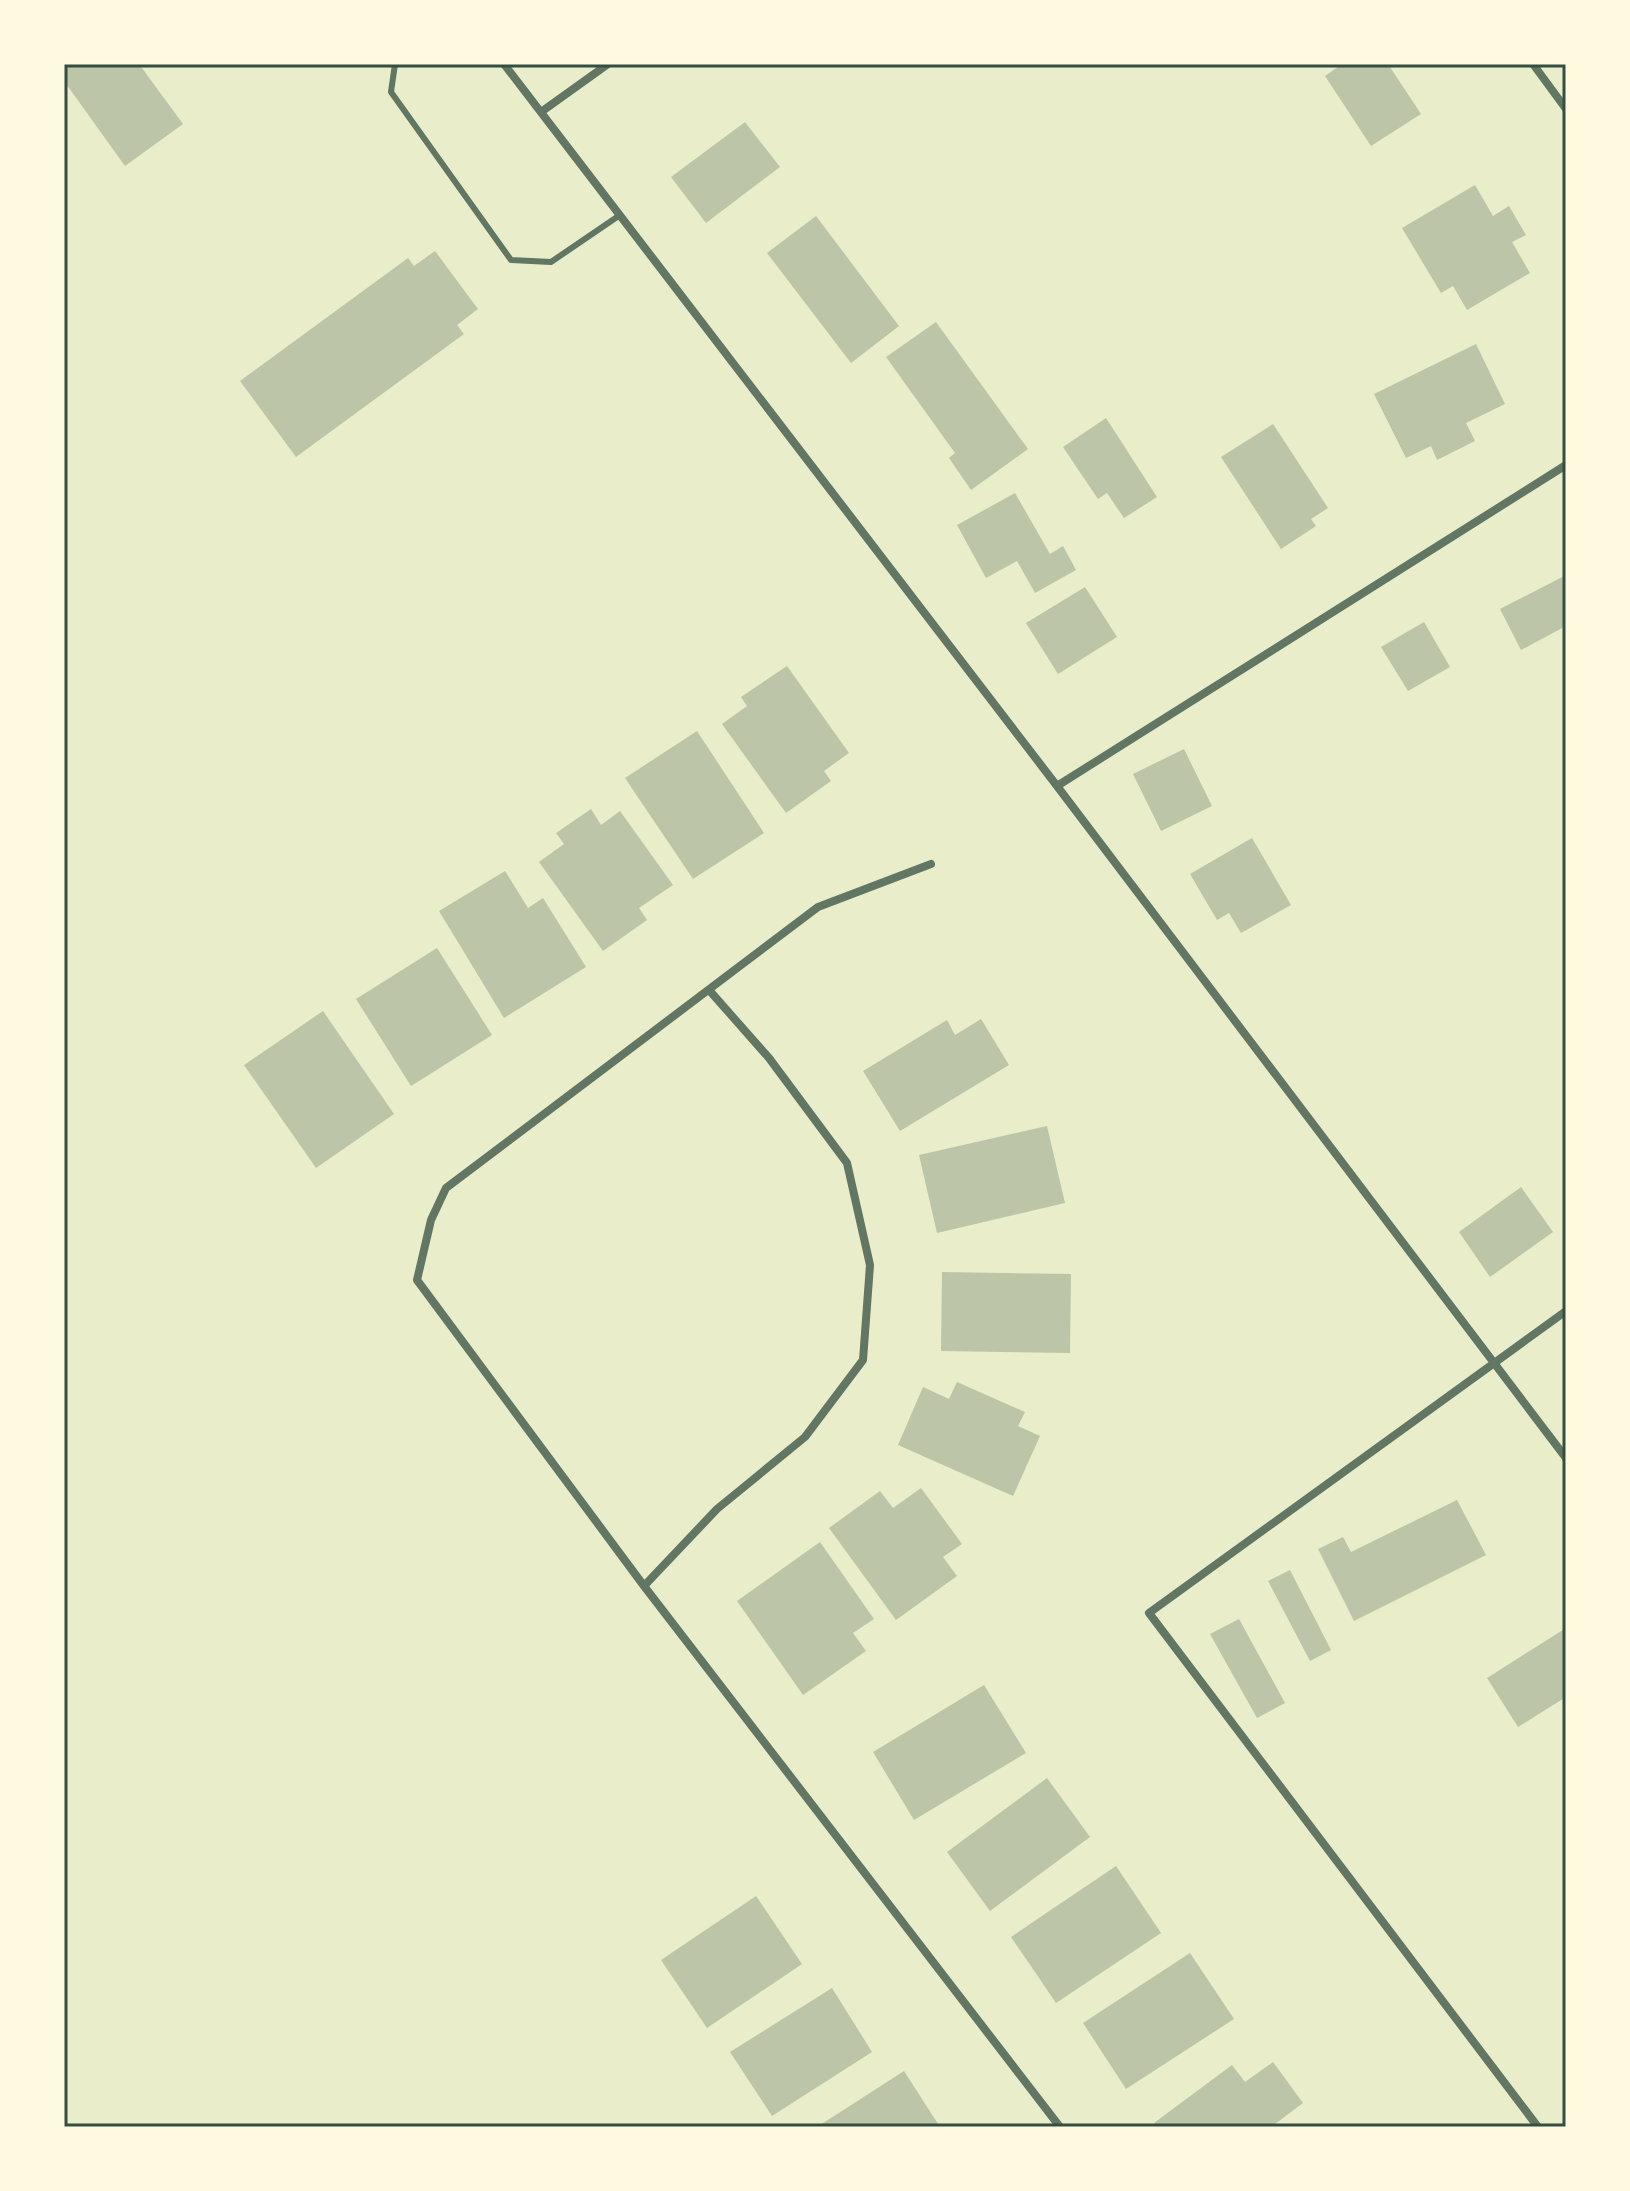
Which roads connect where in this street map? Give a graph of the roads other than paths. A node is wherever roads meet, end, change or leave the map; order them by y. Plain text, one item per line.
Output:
1 (395, 64) edge
2 (504, 64) edge
3 (608, 64) edge
4 (1533, 64) edge
5 (1566, 109) edge
6 (541, 112) junction
7 (620, 215) junction
8 (1566, 465) edge
9 (1057, 786) junction
10 (931, 864) dead end
11 (709, 990) junction
12 (1566, 1311) edge
13 (1495, 1363) junction
14 (1566, 1458) edge
15 (644, 1586) junction
16 (1060, 2127) edge
17 (1538, 2127) edge

1 - 7 lane
2 - 6 street
3 - 6 street
4 - 5 street
6 - 7 street
7 - 9 street
8 - 9 street
9 - 13 street
10 - 11 street
11 - 15 street
11 - 15 street
12 - 13 street
13 - 14 street
13 - 17 street
15 - 16 street

